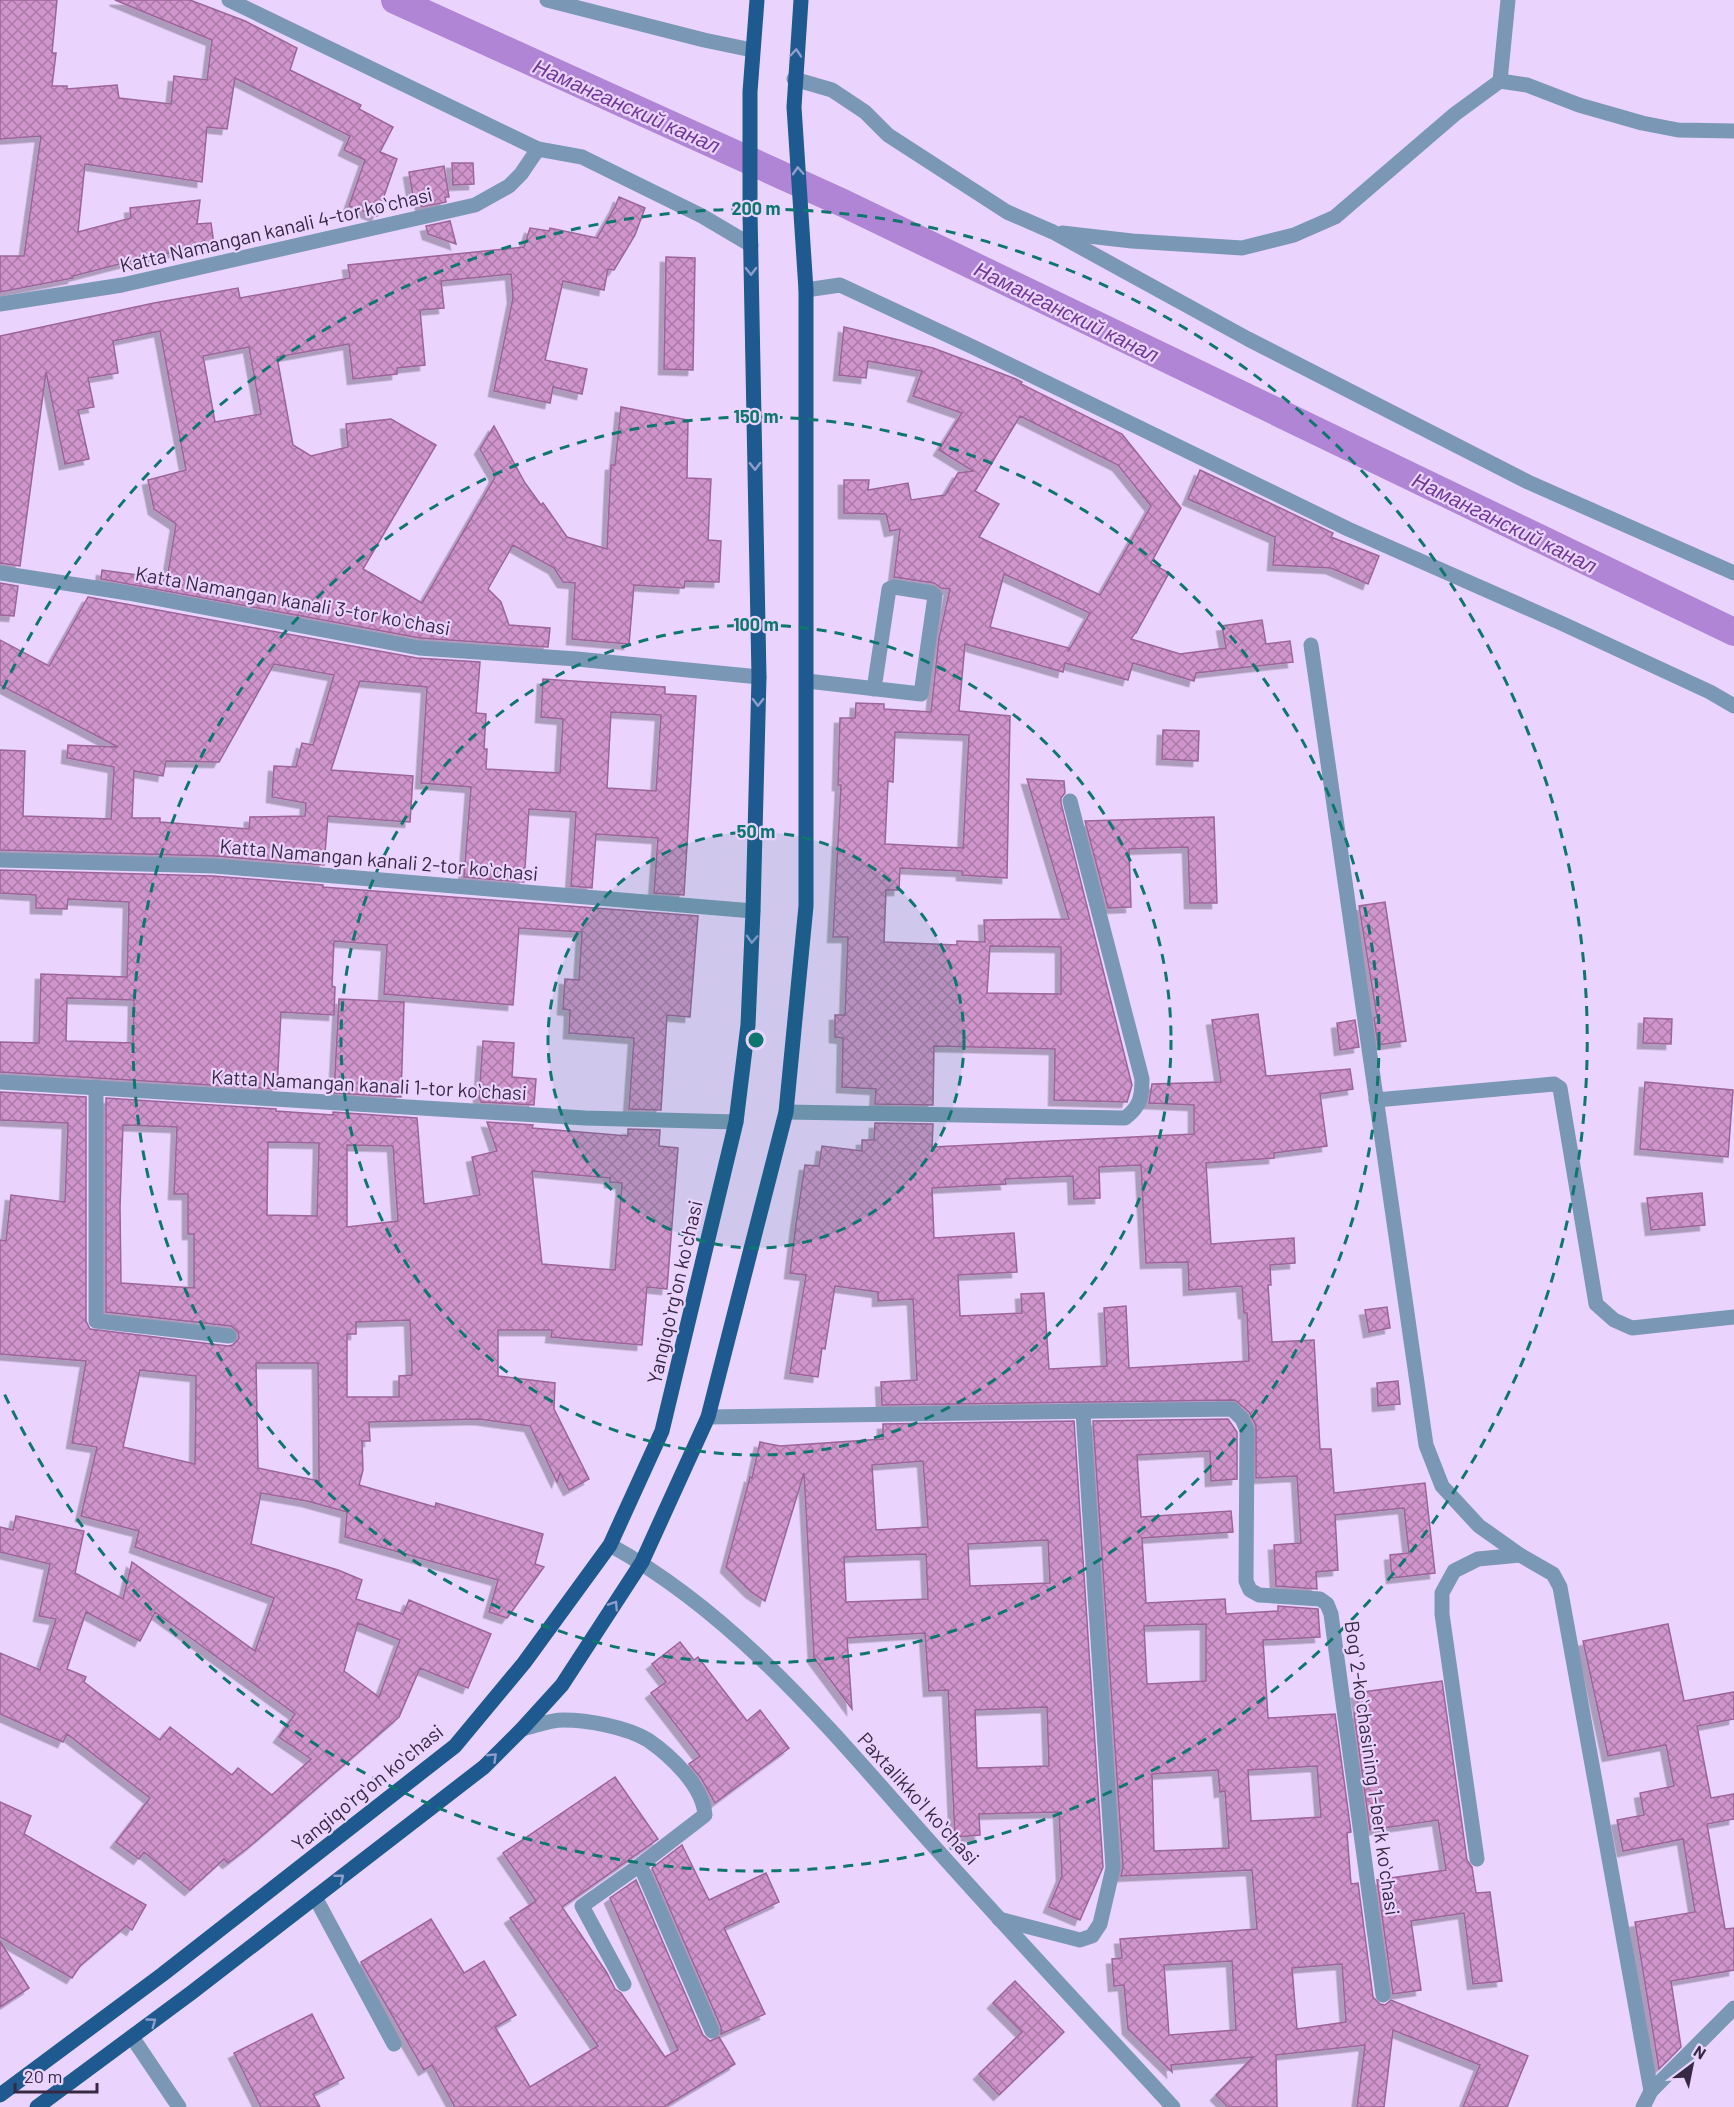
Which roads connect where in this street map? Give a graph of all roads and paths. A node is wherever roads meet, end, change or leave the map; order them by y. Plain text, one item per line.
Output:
1 (229, 0) edge
2 (547, 0) edge
3 (757, 0) edge
4 (801, 0) edge
5 (1508, 0) edge
6 (752, 50) junction
7 (794, 79) junction
8 (1500, 81) junction
9 (1734, 131) edge
10 (538, 149) junction
11 (1053, 232) junction
12 (751, 245) junction
13 (806, 290) junction
14 (0, 304) edge
15 (0, 573) edge
16 (1734, 573) edge
17 (1311, 645) dead end
18 (759, 677) junction
19 (807, 681) junction
20 (874, 688) junction
21 (1734, 706) edge
22 (1070, 801) dead end
23 (0, 860) edge
24 (753, 911) junction
25 (0, 1082) edge
26 (96, 1087) junction
27 (1376, 1100) junction
28 (786, 1112) junction
29 (736, 1122) junction
30 (1734, 1317) edge
31 (229, 1336) dead end
32 (1083, 1412) junction
33 (708, 1417) junction
34 (610, 1545) junction
35 (1520, 1555) junction
36 (642, 1562) junction
37 (522, 1729) junction
38 (1477, 1859) dead end
39 (640, 1865) junction
40 (315, 1897) junction
41 (999, 1919) junction
42 (624, 1984) dead end
43 (1383, 1995) dead end
44 (1734, 2008) edge
45 (712, 2031) dead end
46 (132, 2037) junction
47 (394, 2044) dead end
48 (1651, 2091) junction
49 (0, 2095) edge
50 (37, 2107) edge
51 (179, 2107) edge
52 (1173, 2107) edge
53 (1643, 2107) edge

1 - 10 street
2 - 6 street
3 - 6 main road, Yangiqoʻrgʻon koʻchasi
7 -> 4 main road
5 - 8 street
6 - 12 main road, Yangiqoʻrgʻon koʻchasi
7 - 11 street
13 -> 7 main road
8 - 9 street
8 - 11 street
10 - 12 street
10 - 14 street, Katta Namangan kanali 4-tor koʻchasi
11 - 16 street
12 -> 18 main road, Yangiqoʻrgʻon koʻchasi
13 - 19 main road
13 - 21 street
15 - 18 street, Katta Namangan kanali 3-tor koʻchasi
17 - 27 street
18 -> 24 main road, Yangiqoʻrgʻon koʻchasi
19 - 20 street
19 - 28 main road
20 - 20 street
22 - 28 street
23 - 24 street, Katta Namangan kanali 2-tor koʻchasi
24 -> 29 main road, Yangiqoʻrgʻon koʻchasi
25 - 26 street, Katta Namangan kanali 1-tor koʻchasi
26 - 29 street, Katta Namangan kanali 1-tor koʻchasi
26 - 31 street
27 - 30 street
27 - 35 street
28 - 33 main road
29 - 34 main road, Yangiqoʻrgʻon koʻchasi
32 - 33 street
32 - 41 street
32 - 43 street, Bogʻ 2-koʻchasining 1-berk koʻchasi
33 - 36 main road
34 - 36 street, Paxtalikkoʻl koʻchasi
34 - 49 main road, Yangiqoʻrgʻon koʻchasi
35 - 38 street
35 - 48 street
37 -> 36 main road
36 - 41 street, Paxtalikkoʻl koʻchasi
37 - 39 street
40 -> 37 main road
39 - 42 street
39 - 45 street
46 -> 40 main road
40 - 47 street
41 - 52 street, Paxtalikkoʻl koʻchasi
44 - 48 street
46 - 50 main road
46 - 51 street
48 - 53 street

